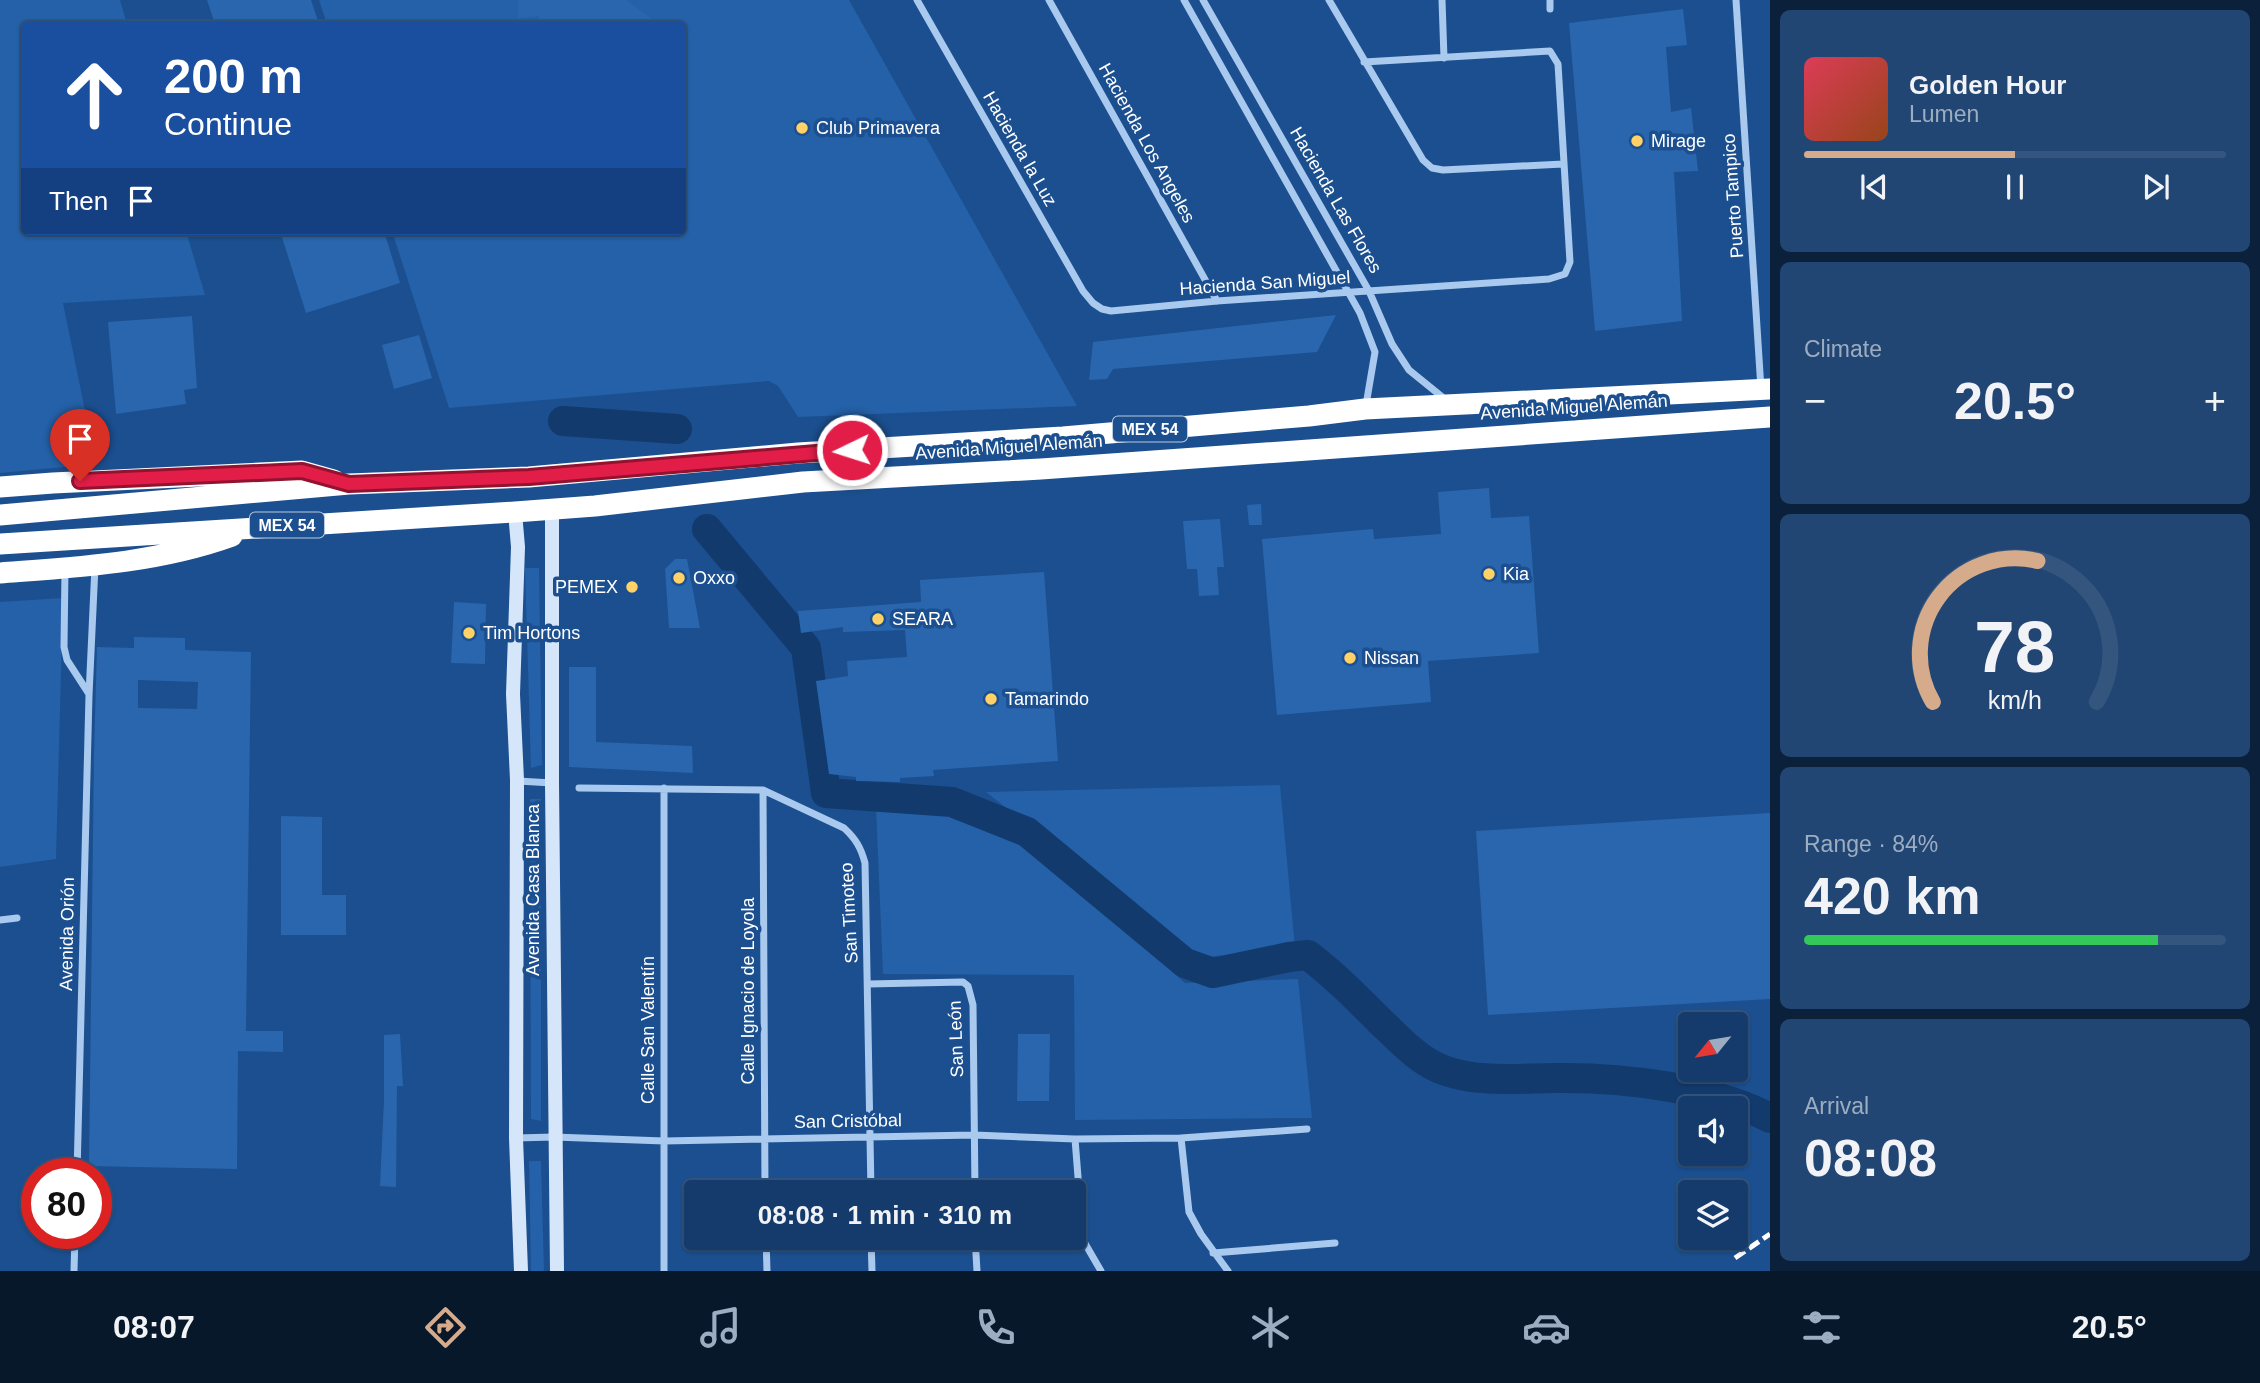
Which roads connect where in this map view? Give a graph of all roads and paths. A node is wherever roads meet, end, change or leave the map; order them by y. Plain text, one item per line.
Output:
1 (917, 0) edge
2 (1049, 0) edge
3 (1184, 0) edge
4 (1203, 0) edge
5 (1329, 0) edge
6 (1442, 0) edge
7 (1549, 0) edge
8 (1736, 0) edge
9 (1550, 9) dead end
10 (1444, 58) junction
11 (1364, 62) junction
12 (1563, 164) junction
13 (1369, 291) junction
14 (1350, 292) junction
15 (1217, 301) junction
16 (1102, 309) joint
17 (1766, 389) edge
18 (1452, 404) junction
19 (1365, 409) junction
20 (1770, 417) edge
21 (349, 484) junction
22 (0, 487) edge
23 (552, 509) junction
24 (515, 512) junction
25 (0, 515) edge
26 (258, 527) junction
27 (0, 544) edge
28 (96, 565) junction
29 (65, 568) junction
30 (0, 573) edge
31 (89, 695) junction
32 (517, 780) junction
33 (552, 783) junction
34 (579, 788) dead end
35 (664, 788) junction
36 (763, 790) junction
37 (18, 918) dead end
38 (0, 920) edge
39 (868, 984) junction
40 (1307, 1129) dead end
41 (974, 1135) junction
42 (870, 1136) junction
43 (554, 1137) junction
44 (516, 1138) junction
45 (764, 1138) junction
46 (1181, 1138) junction
47 (1075, 1139) junction
48 (664, 1141) junction
49 (77, 1158) edge
50 (765, 1180) edge
51 (871, 1180) edge
52 (975, 1180) edge
53 (1335, 1243) dead end
54 (75, 1249) edge
55 (766, 1250) edge
56 (871, 1250) edge
57 (976, 1250) edge
58 (1213, 1253) junction
59 (75, 1271) edge
60 (521, 1271) edge
61 (557, 1271) edge
62 (664, 1271) edge
63 (766, 1271) edge
64 (872, 1271) edge
65 (977, 1271) edge
66 (1101, 1271) edge
67 (1228, 1271) edge

1 - 16 street, Hacienda la Luz
2 - 15 street, Hacienda Los Angeles
3 - 14 street, Hacienda Las Flores
4 - 13 street, Hacienda Las Flores
5 - 11 street
6 - 10 street
7 - 9 street
8 - 17 street, Puerto Tampico
10 - 11 street
10 - 12 street
11 - 12 street
12 - 13 street, Hacienda San Miguel
13 - 14 street, Hacienda San Miguel
13 - 18 street, Hacienda Las Flores
14 - 15 street, Hacienda San Miguel
14 - 19 street, Hacienda Las Flores
15 - 16 street, Hacienda San Miguel
17 - 18 highway, Avenida Miguel Alemán / MEX 54
18 - 19 highway, Avenida Miguel Alemán / MEX 54
19 - 21 highway, Avenida Miguel Alemán / MEX 54
20 - 23 highway, Avenida Miguel Alemán / MEX 54
21 - 22 highway
21 - 25 highway, Avenida Miguel Alemán / MEX 54
23 - 24 highway, Avenida Miguel Alemán / MEX 54
23 - 33 street, Avenida Casa Blanca
24 - 26 highway, Avenida Miguel Alemán / MEX 54
24 - 32 street, Avenida Casa Blanca
26 - 27 highway, Avenida Miguel Alemán / MEX 54
26 - 28 highway
28 - 29 highway
28 - 31 street, Avenida Orión
29 - 30 highway
29 - 31 street
31 - 49 street, Avenida Orión
32 - 33 street
32 - 44 street, Avenida Casa Blanca
33 - 43 street, Avenida Casa Blanca
34 - 35 street, San Timoteo
35 - 36 street, San Timoteo
35 - 48 street, Calle San Valentín
36 - 39 street, San Timoteo
36 - 45 street, Calle Ignacio de Loyola
37 - 38 street
39 - 41 street, San León
39 - 42 street, San Timoteo
40 - 46 street, San Cristóbal
41 - 42 street, San Cristóbal
41 - 47 street, San Cristóbal
41 - 52 street, San León
42 - 45 street, San Cristóbal
42 - 51 street, San Timoteo
43 - 44 street, San Cristóbal
43 - 48 street, San Cristóbal
43 - 61 street, Avenida Casa Blanca
44 - 60 street, Avenida Casa Blanca
45 - 48 street, San Cristóbal
45 - 50 street, Calle Ignacio de Loyola
46 - 47 street, San Cristóbal
46 - 58 street
47 - 66 street
48 - 62 street, Calle San Valentín
53 - 58 street
54 - 59 street
55 - 63 street
56 - 64 street
57 - 65 street
58 - 67 street

